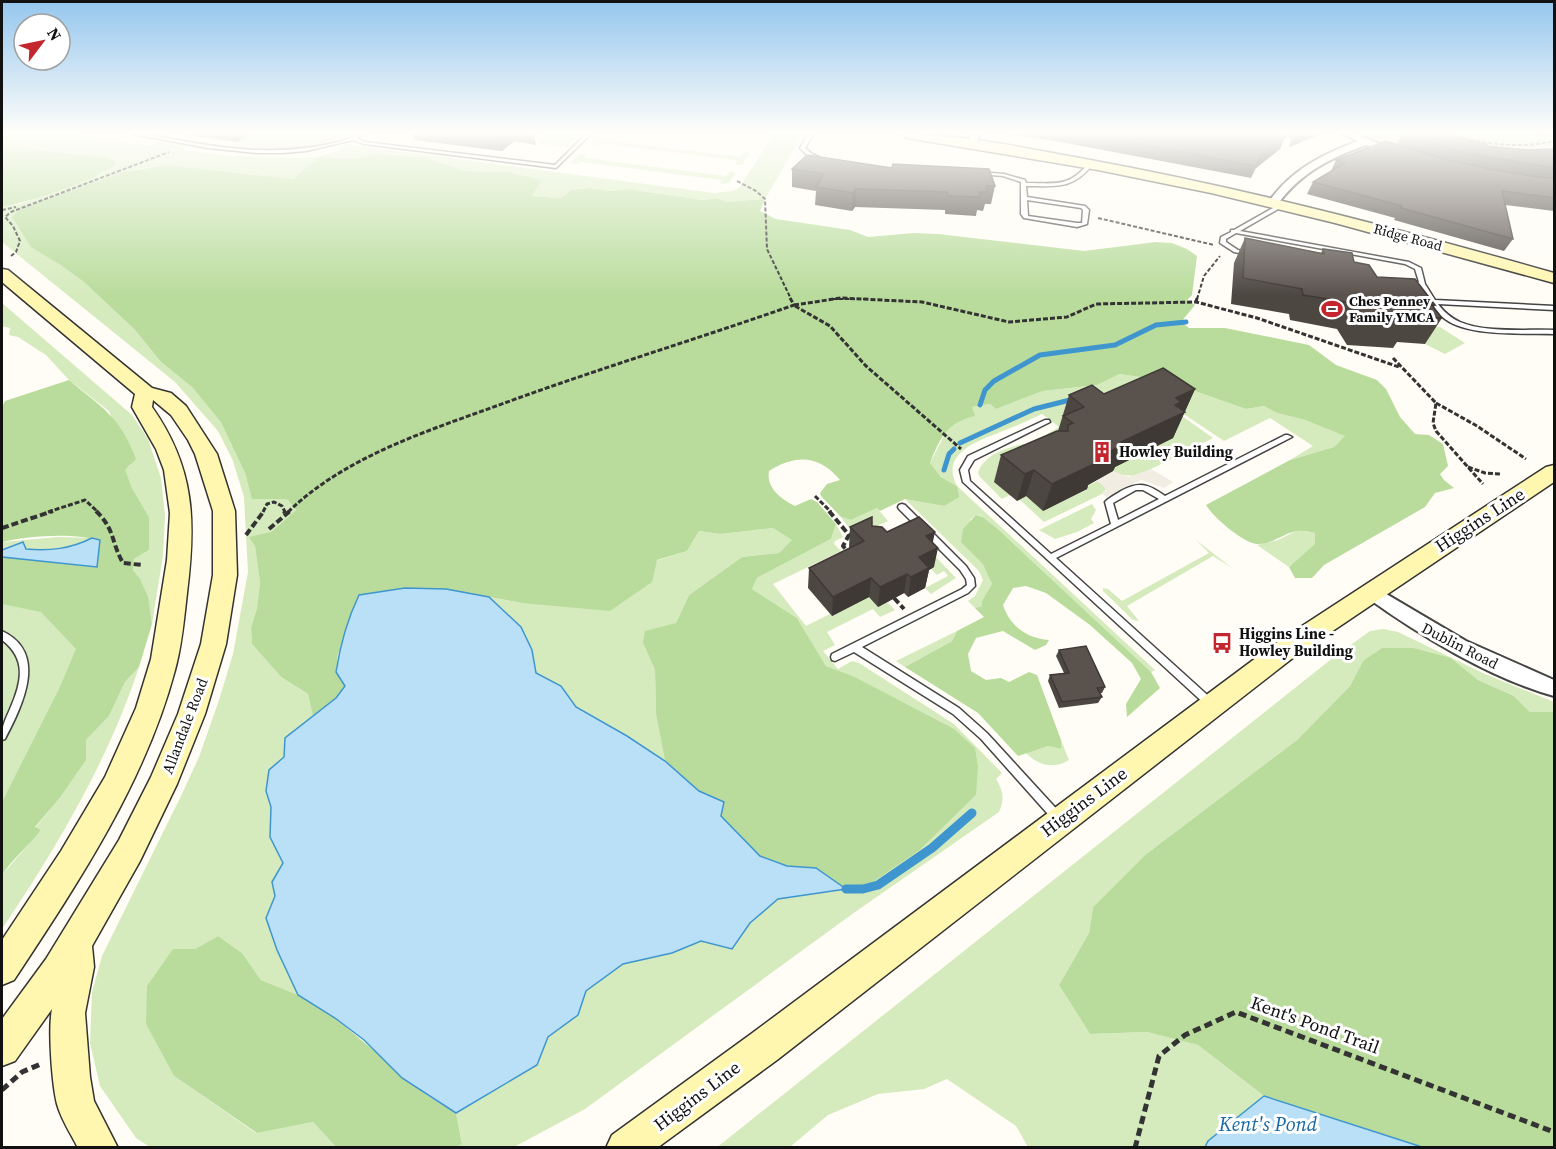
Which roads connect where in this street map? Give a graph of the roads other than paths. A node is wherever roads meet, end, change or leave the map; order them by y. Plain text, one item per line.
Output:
1 (1025, 188) edge
2 (1201, 188) edge
3 (1284, 188) edge
4 (1026, 198) junction
5 (1278, 204) junction
6 (1233, 231) junction
7 (1256, 256) edge
8 (2, 274) edge
9 (1554, 278) edge
10 (1400, 280) edge
11 (1422, 284) junction
12 (1434, 302) junction
13 (1554, 308) edge
14 (1554, 332) edge
15 (145, 392) junction
16 (1047, 422) dead end
17 (1026, 432) junction
18 (1288, 437) dead end
19 (1036, 439) edge
20 (1554, 472) edge
21 (1165, 500) junction
22 (902, 507) dead end
23 (1116, 525) junction
24 (1050, 558) junction
25 (1371, 591) junction
26 (2, 635) edge
27 (854, 647) junction
28 (835, 657) dead end
29 (1554, 688) edge
30 (1212, 705) junction
31 (2, 736) edge
32 (1060, 820) junction
33 (75, 944) junction
34 (2, 968) edge
35 (2, 1048) edge
36 (99, 1148) edge
37 (625, 1148) edge

1 - 4 lane
2 - 5 street, Ridge Road
3 - 5 street
4 - 4 lane
5 - 6 lane
5 - 9 street, Ridge Road
6 - 7 lane
6 - 11 lane
8 - 15 street, Allandale Road
10 - 11 lane
11 - 12 lane
12 - 13 lane
12 - 14 lane
15 - 33 street, Allandale Road
15 - 34 street
16 - 17 lane
17 - 19 lane
17 - 24 lane
18 - 21 lane
20 - 25 street, Higgins Line
21 - 23 lane
21 - 23 lane
22 - 27 lane
23 - 24 lane
24 - 30 lane
25 - 29 street, Dublin Road
25 - 30 street, Higgins Line
26 - 31 lane
27 - 28 lane
27 - 32 lane
30 - 32 street, Higgins Line
32 - 37 street, Higgins Line
33 - 35 street, Allandale Road
33 - 36 street

